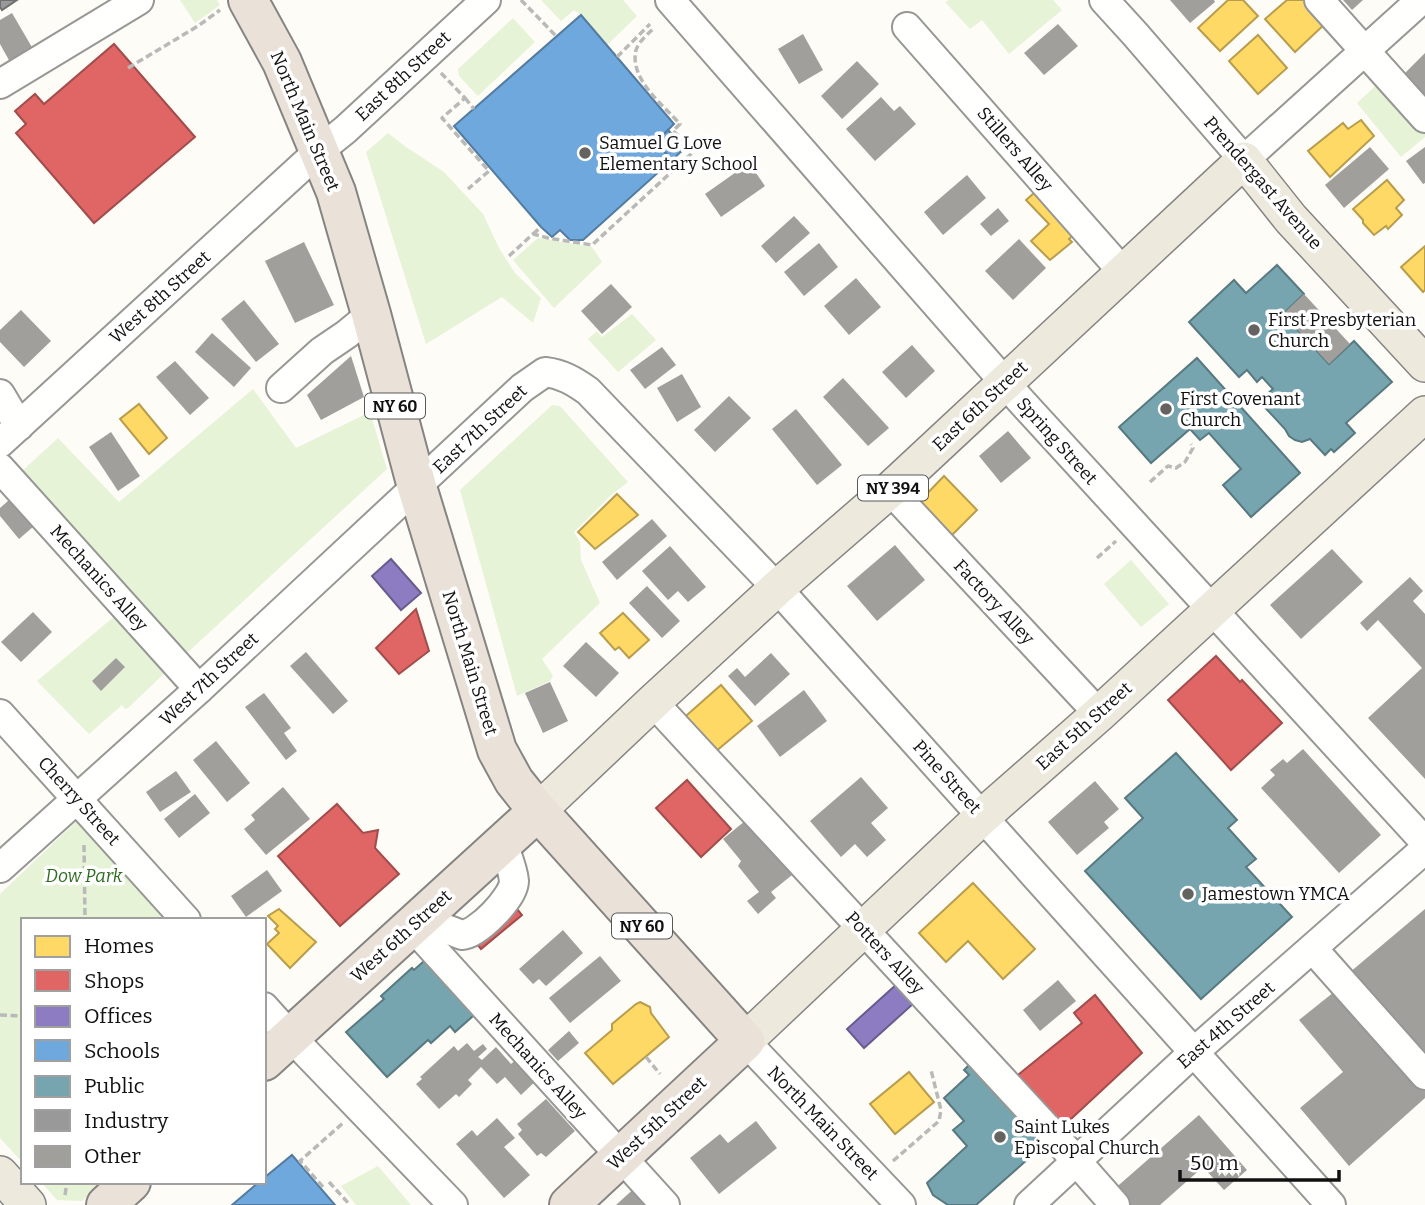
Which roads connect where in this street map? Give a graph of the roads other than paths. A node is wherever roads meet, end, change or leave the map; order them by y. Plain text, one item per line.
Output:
1 (139, 0) edge
2 (486, 0) edge
3 (670, 0) edge
4 (1104, 0) edge
5 (1319, 0) edge
6 (1421, 0) edge
7 (236, 4) edge
8 (907, 27) dead end
9 (1365, 50) junction
10 (0, 84) edge
11 (1425, 118) edge
12 (320, 150) junction
13 (1244, 160) junction
14 (1123, 272) junction
15 (370, 314) junction
16 (1425, 365) edge
17 (545, 372) joint
18 (1004, 382) junction
19 (281, 388) dead end
20 (0, 394) edge
21 (1425, 414) edge
22 (9, 435) edge
23 (0, 468) edge
24 (417, 487) junction
25 (890, 490) junction
26 (777, 588) junction
27 (1212, 610) junction
28 (199, 689) junction
29 (653, 702) junction
30 (485, 711) junction
31 (0, 714) edge
32 (1099, 714) junction
33 (78, 798) junction
34 (538, 811) junction
35 (983, 817) junction
36 (1425, 842) edge
37 (503, 844) junction
38 (1425, 849) edge
39 (0, 868) edge
40 (184, 918) edge
41 (416, 922) junction
42 (864, 930) junction
43 (1313, 949) junction
44 (266, 1013) edge
45 (745, 1041) junction
46 (277, 1049) edge
47 (1194, 1052) junction
48 (1425, 1075) edge
49 (621, 1156) junction
50 (1077, 1162) junction
51 (0, 1174) edge
52 (129, 1184) edge
53 (28, 1205) edge
54 (106, 1205) edge
55 (453, 1205) edge
56 (569, 1205) edge
57 (665, 1205) edge
58 (901, 1205) edge
59 (1029, 1205) edge
60 (1115, 1205) edge
61 (1331, 1205) edge

1 - 10 street
2 - 12 street, East 8th Street
3 - 18 street, Spring Street
4 - 13 street, Prendergast Avenue
5 - 9 street
6 - 9 street, East 6th Street
7 - 12 highway, North Main Street / NY 60
8 - 14 street, Stillers Alley
9 - 11 street
9 - 13 street, East 6th Street
12 - 15 highway, North Main Street / NY 60
12 - 22 street, West 8th Street
13 - 14 main road, East 6th Street / NY 394
13 - 16 main road, Prendergast Avenue
14 - 18 main road, East 6th Street / NY 394
15 - 19 street
15 - 24 highway, North Main Street / NY 60
17 - 24 street, East 7th Street
17 - 26 street, Pine Street
18 - 25 main road, East 6th Street / NY 394
18 - 27 street, Spring Street
20 - 22 street
21 - 27 main road, East 5th Street
23 - 28 street, Mechanics Alley
24 - 28 street, West 7th Street
24 - 30 highway, North Main Street / NY 60
25 - 26 main road, East 6th Street / NY 394
25 - 32 street, Factory Alley
26 - 29 main road, East 6th Street / NY 394
26 - 35 street, Pine Street
27 - 32 main road, East 5th Street
27 - 36 street, Spring Street
28 - 33 street, West 7th Street
29 - 34 main road, East 6th Street / NY 394
29 - 42 street, Potters Alley
30 - 34 highway, North Main Street / NY 60
30 - 37 highway, NY 60
31 - 33 street, Cherry Street
32 - 35 main road, East 5th Street
33 - 39 street, West 7th Street
33 - 40 street, Cherry Street
34 - 37 highway, West 6th Street
34 - 45 highway, North Main Street / NY 60
35 - 42 main road, East 5th Street
35 - 47 street, Pine Street
37 - 41 highway, West 6th Street
38 - 43 street, East 4th Street
41 - 46 highway, West 6th Street
41 - 49 street, Mechanics Alley
42 - 45 main road, East 5th Street
42 - 50 street, Potters Alley
43 - 47 street, East 4th Street
43 - 48 street
44 - 46 street
45 - 49 highway, West 5th Street
45 - 58 street, North Main Street
46 - 55 street
47 - 50 street, East 4th Street
47 - 61 street, Pine Street
49 - 56 highway, West 5th Street
49 - 57 street, Mechanics Alley
50 - 59 street, East 4th Street
50 - 60 street, Potters Alley
51 - 53 main road
52 - 54 highway

